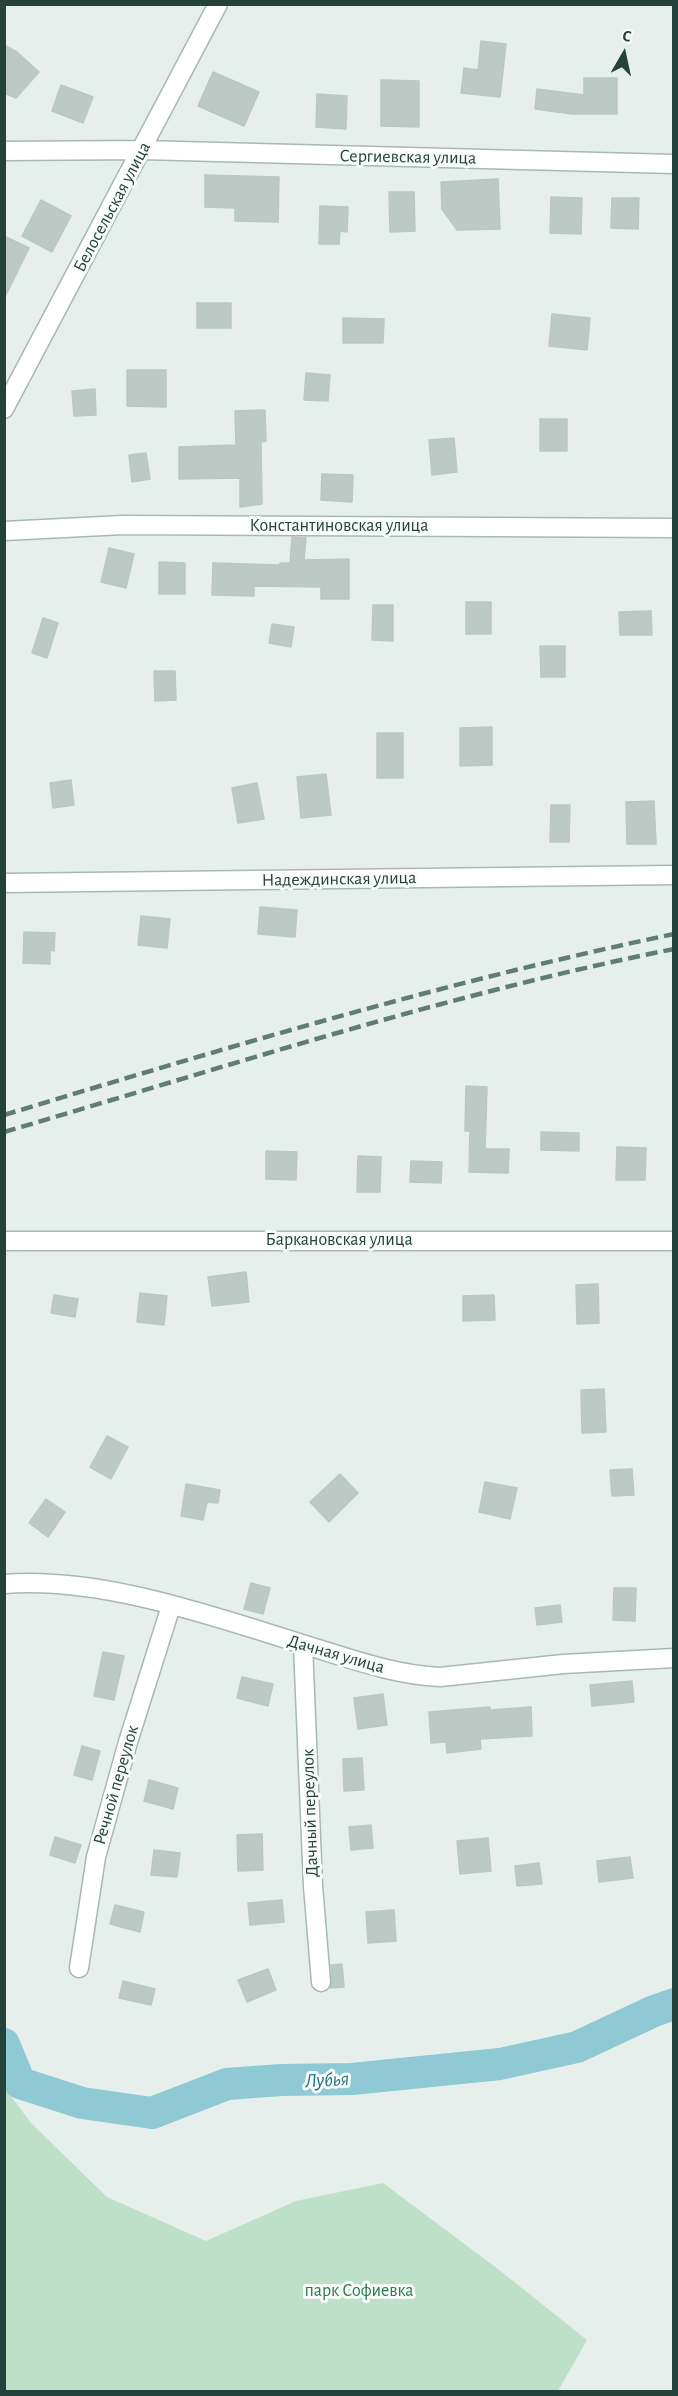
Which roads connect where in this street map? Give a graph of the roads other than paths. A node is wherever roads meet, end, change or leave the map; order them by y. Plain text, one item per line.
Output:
1 (218, 4) edge
2 (4, 150) edge
3 (142, 150) junction
4 (674, 164) edge
5 (4, 409) edge
6 (674, 528) edge
7 (4, 531) edge
8 (674, 875) edge
9 (4, 883) edge
10 (4, 1241) edge
11 (674, 1241) edge
12 (4, 1584) edge
13 (171, 1606) junction
14 (303, 1645) junction
15 (674, 1658) edge
16 (79, 1968) dead end
17 (321, 1982) dead end

1 - 3 street, Белосельская улица
2 - 3 street, Сергиевская улица
3 - 4 street, Сергиевская улица
3 - 5 street, Белосельская улица
6 - 7 street, Константиновская улица
8 - 9 street, Надеждинская улица
10 - 11 street, Баркановская улица
12 - 13 street, Дачная улица
13 - 14 street, Дачная улица
13 - 16 street, Речной переулок
14 - 15 street, Дачная улица
14 - 17 street, Дачный переулок

